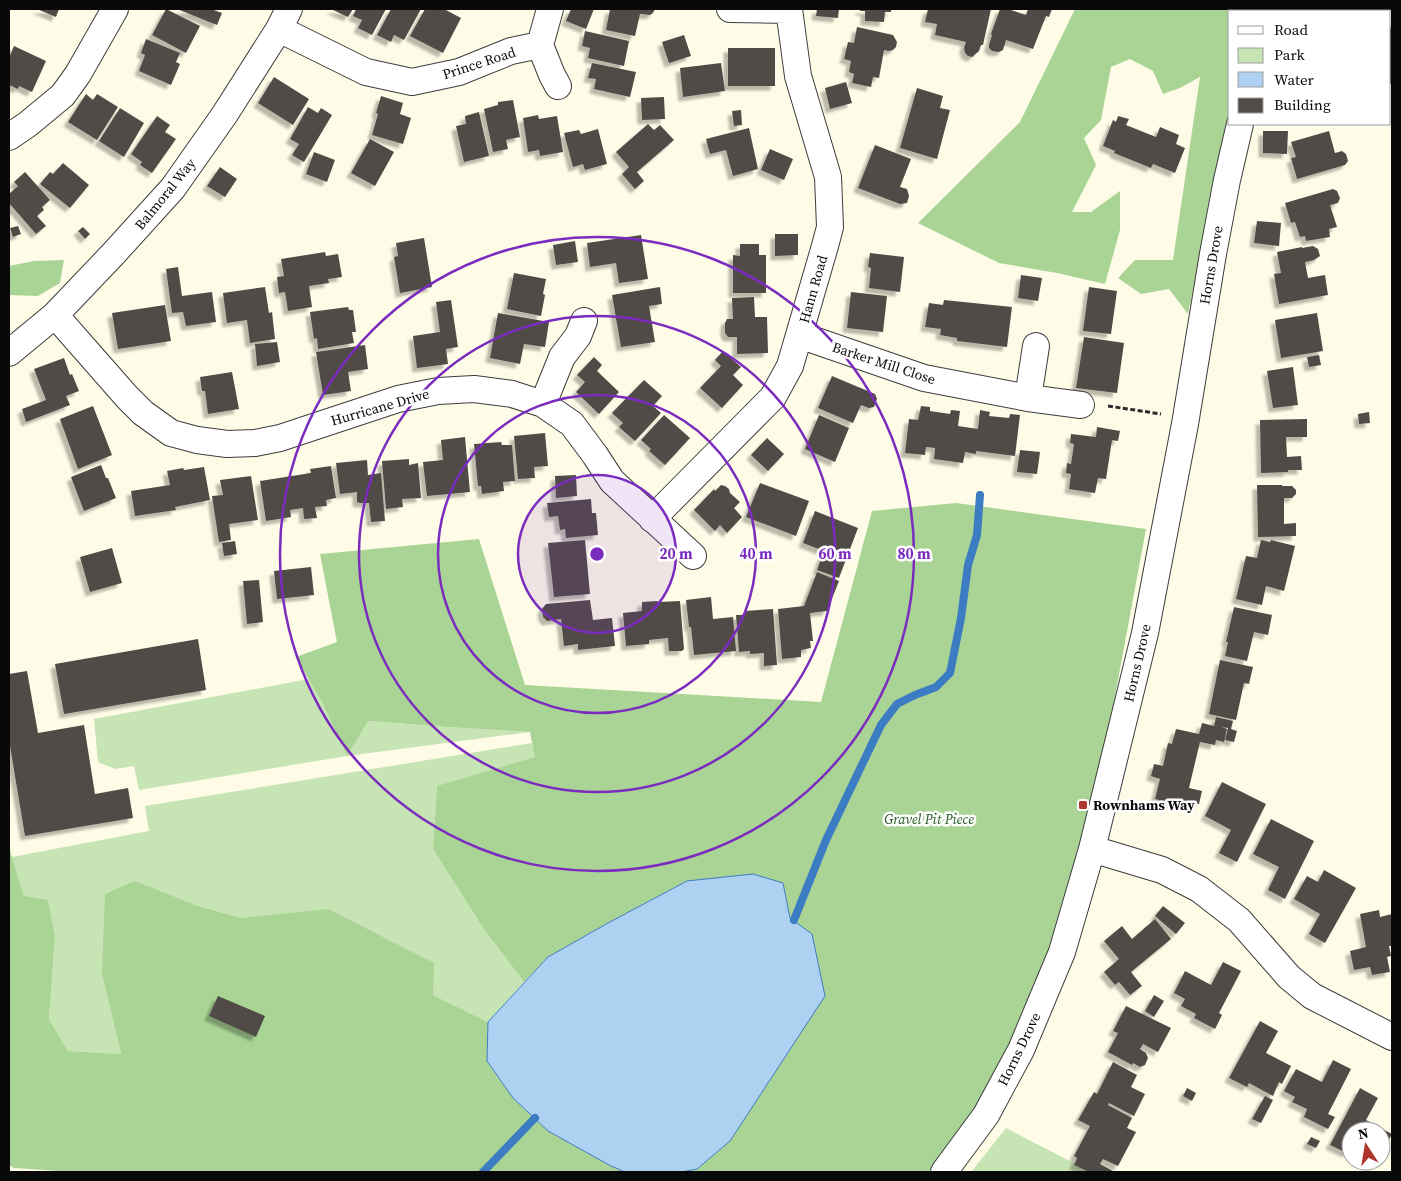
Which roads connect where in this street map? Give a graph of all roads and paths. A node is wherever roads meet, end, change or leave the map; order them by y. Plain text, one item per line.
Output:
1 (115, 9) edge
2 (550, 9) edge
3 (730, 9) edge
4 (789, 10) edge
5 (284, 19) edge
6 (540, 45) junction
7 (558, 86) dead end
8 (1240, 125) edge
9 (9, 137) edge
10 (55, 315) junction
11 (584, 321) dead end
12 (799, 335) junction
13 (1036, 346) dead end
14 (9, 353) edge
15 (1028, 398) junction
16 (543, 404) junction
17 (1080, 405) joint
18 (1186, 418) junction
19 (652, 518) junction
20 (693, 556) dead end
21 (1092, 849) junction
22 (1392, 1037) edge
23 (944, 1172) edge

1 - 9 street
2 - 6 street
3 - 4 street
4 - 12 street, Hann Road
5 - 6 street, Prince Road
5 - 10 street, Balmoral Way
6 - 7 street
8 - 18 street, Horns Drove
10 - 14 street, Balmoral Way
10 - 16 street, Hurricane Drive
11 - 16 street
12 - 15 street, Barker Mill Close
12 - 19 street, Hann Road
13 - 15 street
15 - 17 street, Barker Mill Close
16 - 19 street, Hurricane Drive
17 - 18 path
18 - 21 street, Horns Drove
19 - 20 street, Hurricane Drive
21 - 22 street
21 - 23 street, Horns Drove

